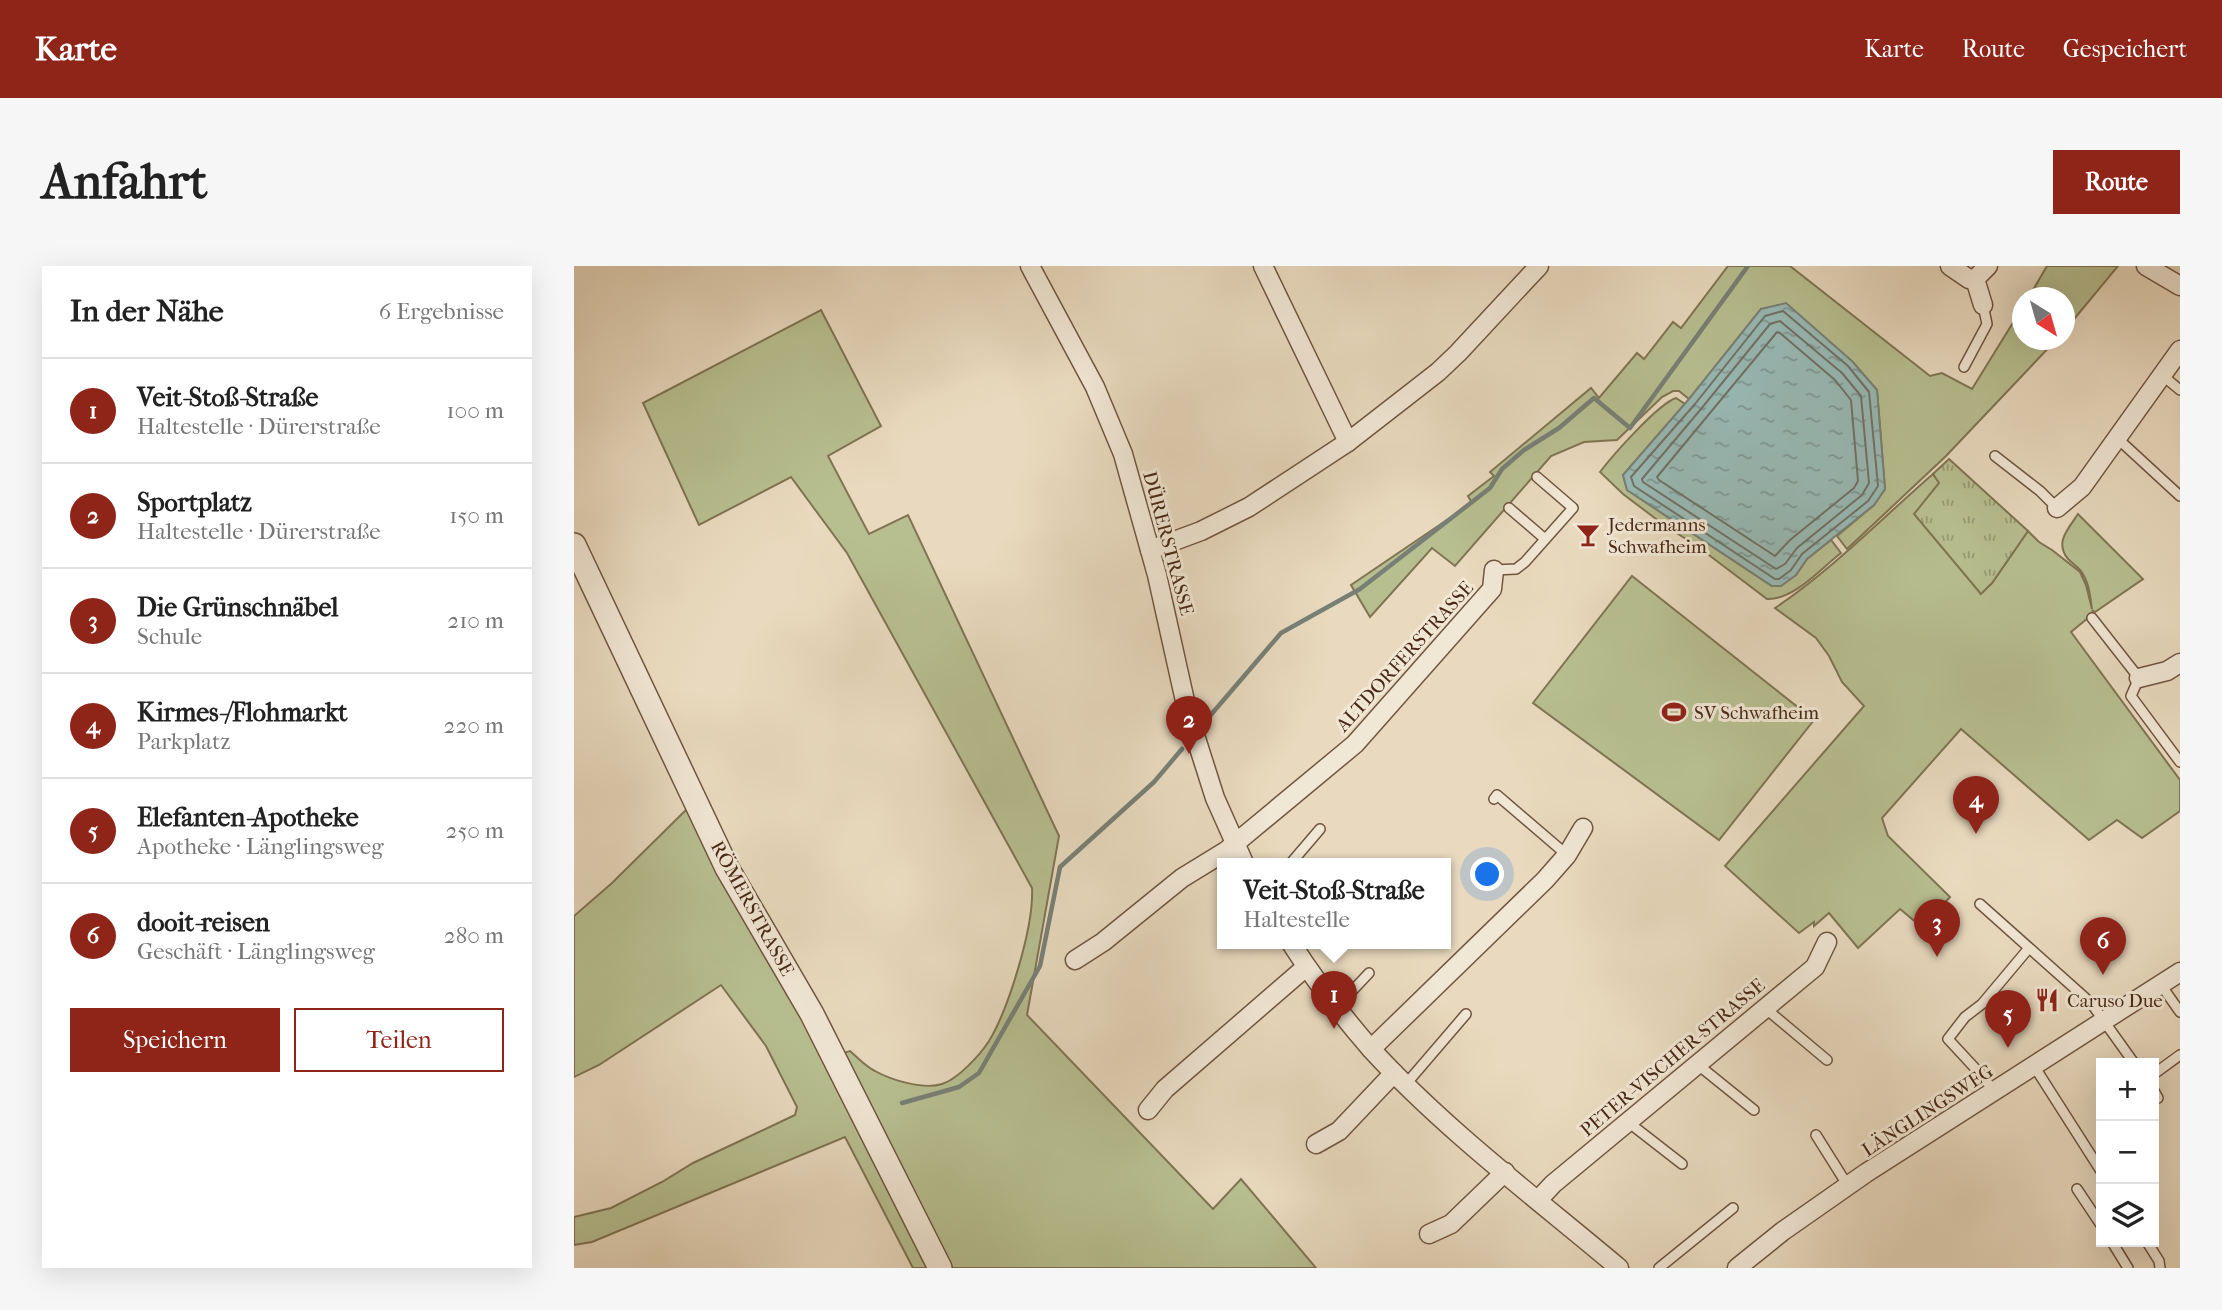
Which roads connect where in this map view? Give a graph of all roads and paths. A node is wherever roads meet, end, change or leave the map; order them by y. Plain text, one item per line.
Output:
1 (1030, 266) edge
2 (1263, 266) edge
3 (1950, 266) edge
4 (1988, 266) edge
5 (2146, 266) edge
6 (1532, 269) edge
7 (1975, 279) junction
8 (2180, 286) edge
9 (1983, 305) joint
10 (2180, 350) edge
11 (1964, 367) dead end
12 (2162, 375) junction
13 (2180, 390) edge
14 (2117, 438) junction
15 (1348, 442) junction
16 (1995, 456) dead end
17 (1537, 477) dead end
18 (2180, 496) edge
19 (1509, 508) dead end
20 (2057, 508) joint
21 (1545, 540) junction
22 (574, 545) edge
23 (1150, 550) junction
24 (1494, 570) junction
25 (1514, 577) dead end
26 (2092, 618) dead end
27 (2180, 663) edge
28 (2139, 678) junction
29 (2180, 762) edge
30 (1494, 799) dead end
31 (1583, 828) dead end
32 (1321, 829) dead end
33 (1235, 844) junction
34 (1567, 856) junction
35 (1242, 858) edge
36 (1295, 858) edge
37 (1980, 904) dead end
38 (1827, 942) dead end
39 (2029, 948) junction
40 (1295, 949) edge
41 (1075, 960) dead end
42 (1307, 967) junction
43 (2180, 972) edge
44 (1369, 973) dead end
45 (2161, 985) junction
46 (1337, 1007) junction
47 (1765, 1008) junction
48 (2180, 1012) edge
49 (1466, 1014) dead end
50 (2104, 1021) junction
51 (1371, 1049) junction
52 (2180, 1055) edge
53 (2130, 1058) edge
54 (1827, 1060) dead end
55 (1697, 1064) junction
56 (2034, 1066) junction
57 (2159, 1070) edge
58 (1400, 1078) junction
59 (1993, 1092) junction
60 (1148, 1110) dead end
61 (1754, 1110) dead end
62 (1628, 1122) junction
63 (1816, 1135) dead end
64 (1315, 1144) dead end
65 (2096, 1163) edge
66 (1682, 1164) dead end
67 (1505, 1172) junction
68 (1848, 1186) junction
69 (2077, 1189) dead end
70 (1538, 1200) junction
71 (1733, 1208) dead end
72 (2096, 1218) edge
73 (1429, 1234) dead end
74 (2115, 1247) edge
75 (2150, 1247) edge
76 (940, 1268) edge
77 (1619, 1268) edge
78 (1659, 1268) edge
79 (1737, 1268) edge
80 (2128, 1268) edge
81 (2160, 1268) edge

1 - 23 street, DÜRERSTRASSE
2 - 15 street
3 - 7 street
4 - 7 street
5 - 8 street
6 - 15 street
7 - 9 street
9 - 11 lane
10 - 12 street
12 - 13 lane
12 - 14 street
14 - 18 lane
14 - 20 street
15 - 23 street
16 - 20 lane
17 - 21 lane
19 - 21 lane
21 - 24 lane
22 - 76 street, RÖMERSTRASSE
23 - 33 street, DÜRERSTRASSE
24 - 25 lane
24 - 33 street, ALTDORFERSTRASSE
26 - 28 lane
27 - 28 street
28 - 29 lane
30 - 34 lane
31 - 34 street
32 - 36 lane
33 - 35 street, DÜRERSTRASSE
33 - 41 street
34 - 51 street
37 - 39 lane
38 - 47 street, PETER-VISCHER-STRASSE
39 - 50 lane
39 - 59 lane
40 - 42 street
42 - 46 street
42 - 60 street
43 - 45 street, LÄNGLINGSWEG
44 - 46 lane
45 - 48 lane
45 - 50 street, LÄNGLINGSWEG
46 - 51 street
47 - 54 lane
47 - 55 street, PETER-VISCHER-STRASSE
49 - 58 lane
50 - 53 lane
50 - 56 street, LÄNGLINGSWEG
51 - 58 street
52 - 57 lane
55 - 61 lane
55 - 62 street, PETER-VISCHER-STRASSE
56 - 59 street, LÄNGLINGSWEG
56 - 65 lane
58 - 64 street
58 - 67 street
59 - 68 street, LÄNGLINGSWEG
62 - 66 lane
62 - 70 street, PETER-VISCHER-STRASSE
63 - 68 lane
67 - 70 street
67 - 73 street
68 - 79 street, LÄNGLINGSWEG
69 - 72 lane
70 - 77 street
71 - 78 lane
74 - 80 lane
75 - 81 lane

